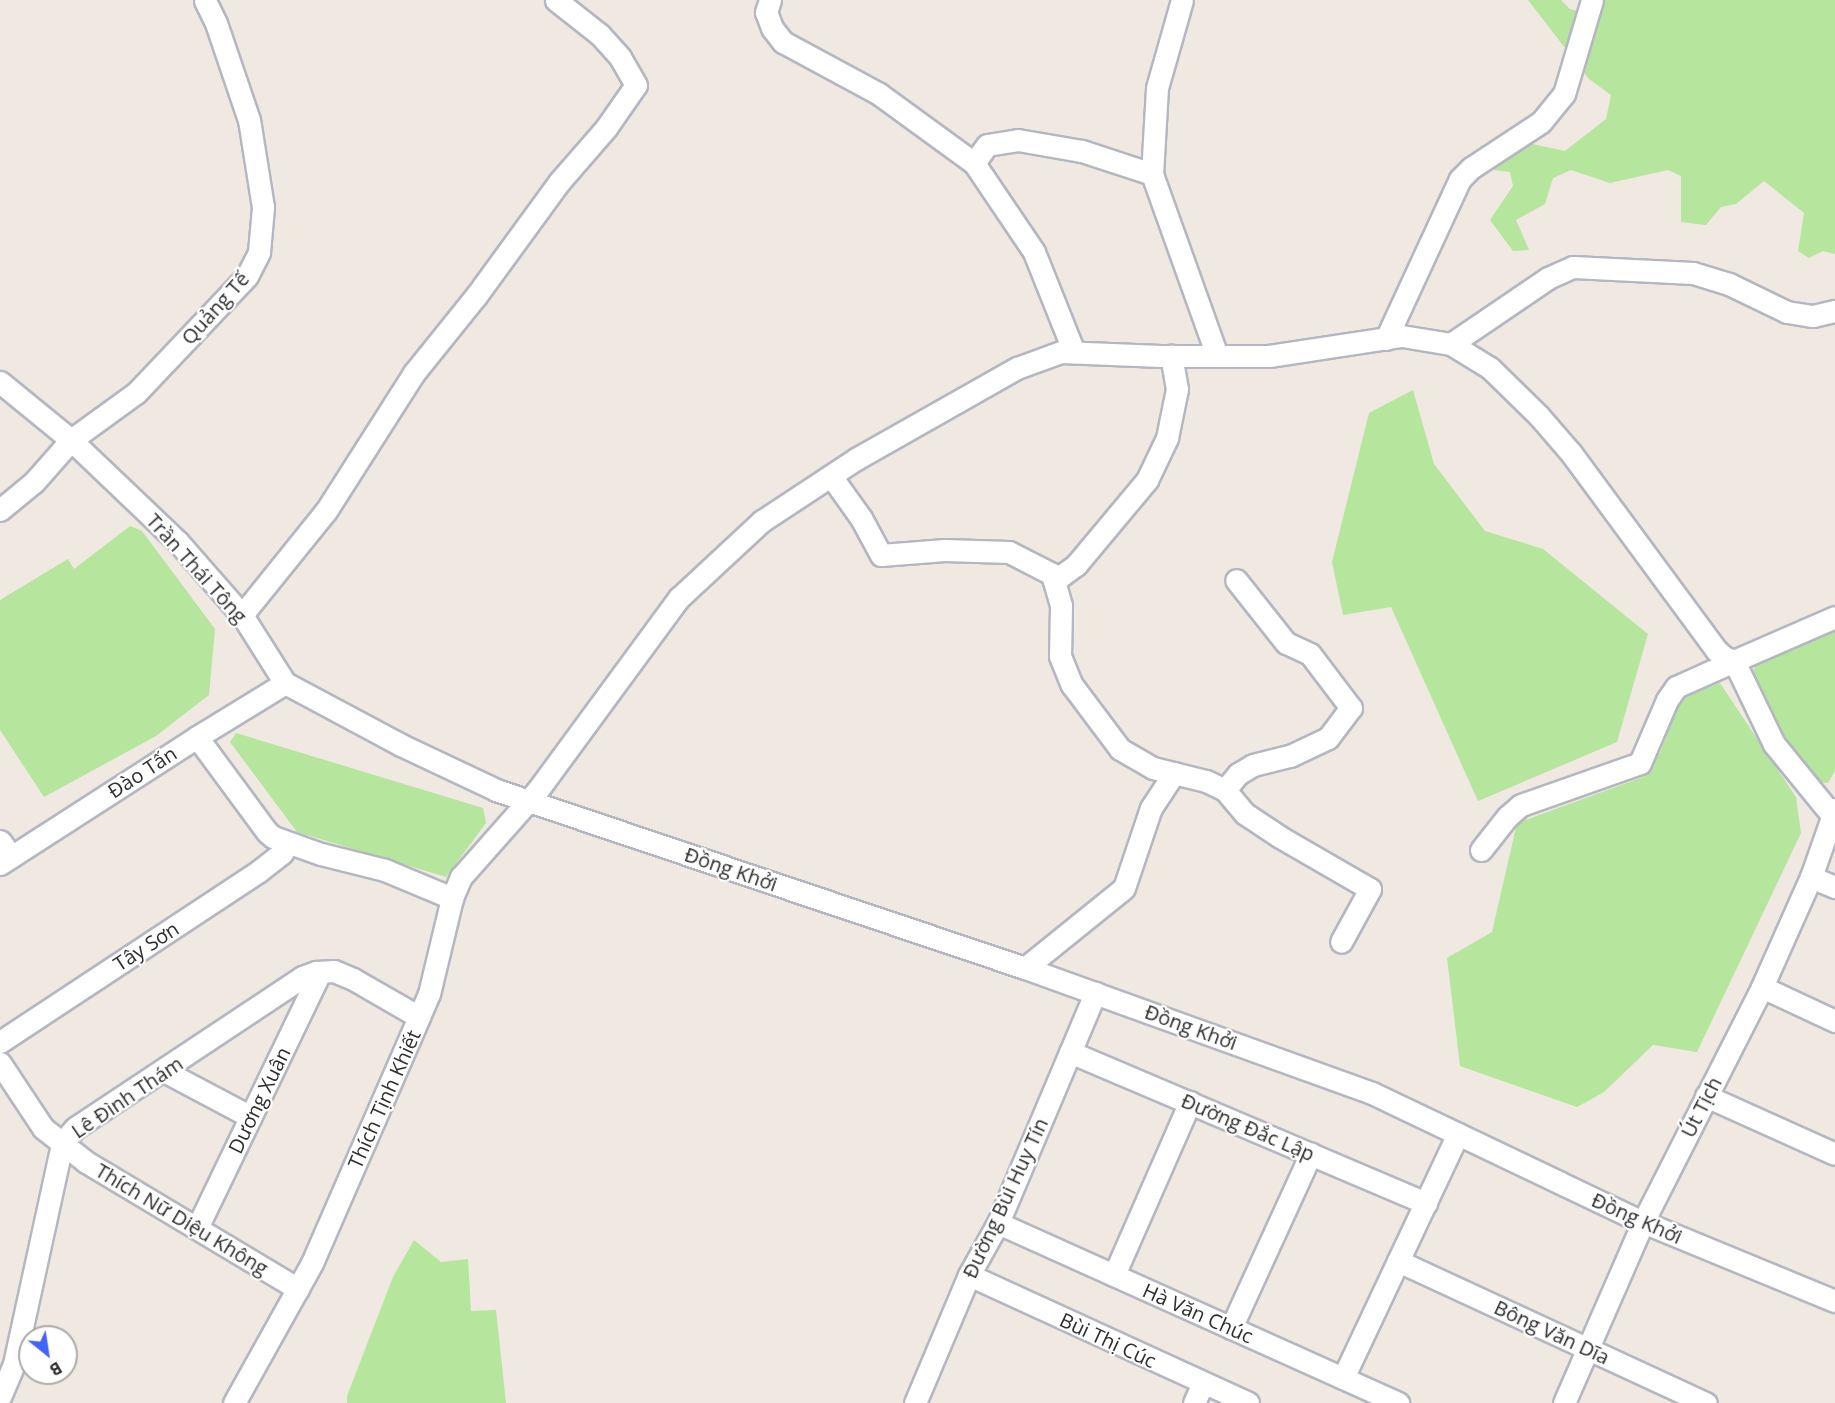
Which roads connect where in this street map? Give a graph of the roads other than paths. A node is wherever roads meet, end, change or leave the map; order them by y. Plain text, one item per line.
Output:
1 (205, 0) edge
2 (556, 0) edge
3 (770, 0) edge
4 (1182, 0) edge
5 (1592, 0) edge
6 (974, 163) junction
7 (1152, 174) junction
8 (1835, 311) edge
9 (1386, 339) junction
10 (1451, 344) junction
11 (1074, 352) junction
12 (1171, 356) junction
13 (1217, 356) junction
14 (0, 382) edge
15 (71, 440) junction
16 (831, 476) junction
17 (0, 510) edge
18 (1236, 580) dead end
19 (1054, 581) junction
20 (242, 615) junction
21 (1835, 617) edge
22 (1734, 661) junction
23 (285, 683) junction
24 (197, 737) junction
25 (1174, 773) junction
26 (1225, 790) junction
27 (529, 799) junction
28 (1834, 812) edge
29 (288, 844) junction
30 (1481, 850) dead end
31 (4, 854) edge
32 (1811, 878) junction
33 (1835, 887) edge
34 (452, 898) junction
35 (1341, 942) dead end
36 (1025, 968) junction
37 (321, 972) junction
38 (1762, 987) junction
39 (1095, 993) junction
40 (419, 1017) junction
41 (1835, 1020) edge
42 (0, 1042) edge
43 (1070, 1052) junction
44 (0, 1063) edge
45 (164, 1071) junction
46 (1706, 1096) junction
47 (1190, 1102) junction
48 (251, 1118) junction
49 (1458, 1134) junction
50 (62, 1143) junction
51 (1311, 1154) junction
52 (1835, 1154) edge
53 (1426, 1203) junction
54 (1643, 1222) junction
55 (998, 1223) junction
56 (197, 1228) junction
57 (1398, 1262) junction
58 (969, 1275) junction
59 (1114, 1275) junction
60 (298, 1289) junction
61 (1835, 1301) edge
62 (1231, 1328) junction
63 (1588, 1349) junction
64 (1343, 1378) junction
65 (1203, 1383) junction
66 (0, 1397) edge
67 (234, 1403) edge
68 (915, 1403) edge
69 (1194, 1403) edge
70 (1248, 1403) edge
71 (1398, 1403) edge
72 (1564, 1403) edge
73 (1706, 1403) edge

1 - 15 street, Quảng Tế
2 - 20 street
3 - 6 street
4 - 7 street
5 - 9 street
6 - 7 street
6 - 11 street
7 - 13 street
8 - 10 street
9 - 10 street, Thích Tịnh Khiết
9 - 13 street, Thích Tịnh Khiết
10 - 22 street
11 - 12 street, Thích Tịnh Khiết
11 - 16 street, Thích Tịnh Khiết
12 - 13 street, Thích Tịnh Khiết
12 - 19 street
14 - 15 street, Trần Thái Tông
15 - 17 street, Quảng Tế
15 - 20 street, Trần Thái Tông
16 - 19 street
16 - 27 street, Thích Tịnh Khiết
18 - 26 street
19 - 25 street
20 - 23 street, Trần Thái Tông
21 - 22 street
22 - 28 street
22 - 30 street
23 - 24 street, Đào Tấn
23 - 27 street, Trần Thái Tông
24 - 29 street
24 - 31 street, Đào Tấn
25 - 26 street
25 - 36 street
26 - 35 street
27 - 34 street, Thích Tịnh Khiết
27 - 36 street, Đồng Khởi
28 - 32 street, Út Tịch
29 - 34 street
29 - 42 street, Tây Sơn
32 - 33 street
32 - 38 street, Út Tịch
34 - 40 street, Thích Tịnh Khiết
36 - 39 street, Đồng Khởi
37 - 40 street
37 - 45 street, Lê Đình Thám
37 - 48 street, Dương Xuân
38 - 41 street
38 - 46 street, Út Tịch
39 - 43 street, Đường Bùi Huy Tín
39 - 49 street, Đồng Khởi
40 - 60 street, Thích Tịnh Khiết
43 - 47 street, Đường Đắc Lập
43 - 55 street, Đường Bùi Huy Tín
44 - 50 street, Thích Nữ Diệu Không
45 - 48 street
45 - 50 street, Lê Đình Thám
46 - 52 street
46 - 54 street, Út Tịch
47 - 51 street, Đường Đắc Lập
47 - 59 street
48 - 56 street, Dương Xuân
49 - 53 street
49 - 54 street, Đồng Khởi
50 - 56 street, Thích Nữ Diệu Không
50 - 66 street, Lê Đình Thám
51 - 53 street, Đường Đắc Lập
51 - 62 street
53 - 57 street
54 - 61 street, Đồng Khởi
54 - 63 street, Út Tịch
55 - 58 street, Đường Bùi Huy Tín
55 - 59 street, Hà Văn Chúc
56 - 60 street, Thích Nữ Diệu Không
57 - 63 street, Bông Văn Dĩa
57 - 64 street
58 - 65 street, Bùi Thị Cúc
58 - 68 street, Đường Bùi Huy Tín
59 - 62 street, Hà Văn Chúc
60 - 67 street, Thích Tịnh Khiết
62 - 64 street, Hà Văn Chúc
63 - 72 street, Út Tịch
63 - 73 street, Bông Văn Dĩa
64 - 71 street, Hà Văn Chúc
65 - 69 street
65 - 70 street, Bùi Thị Cúc

